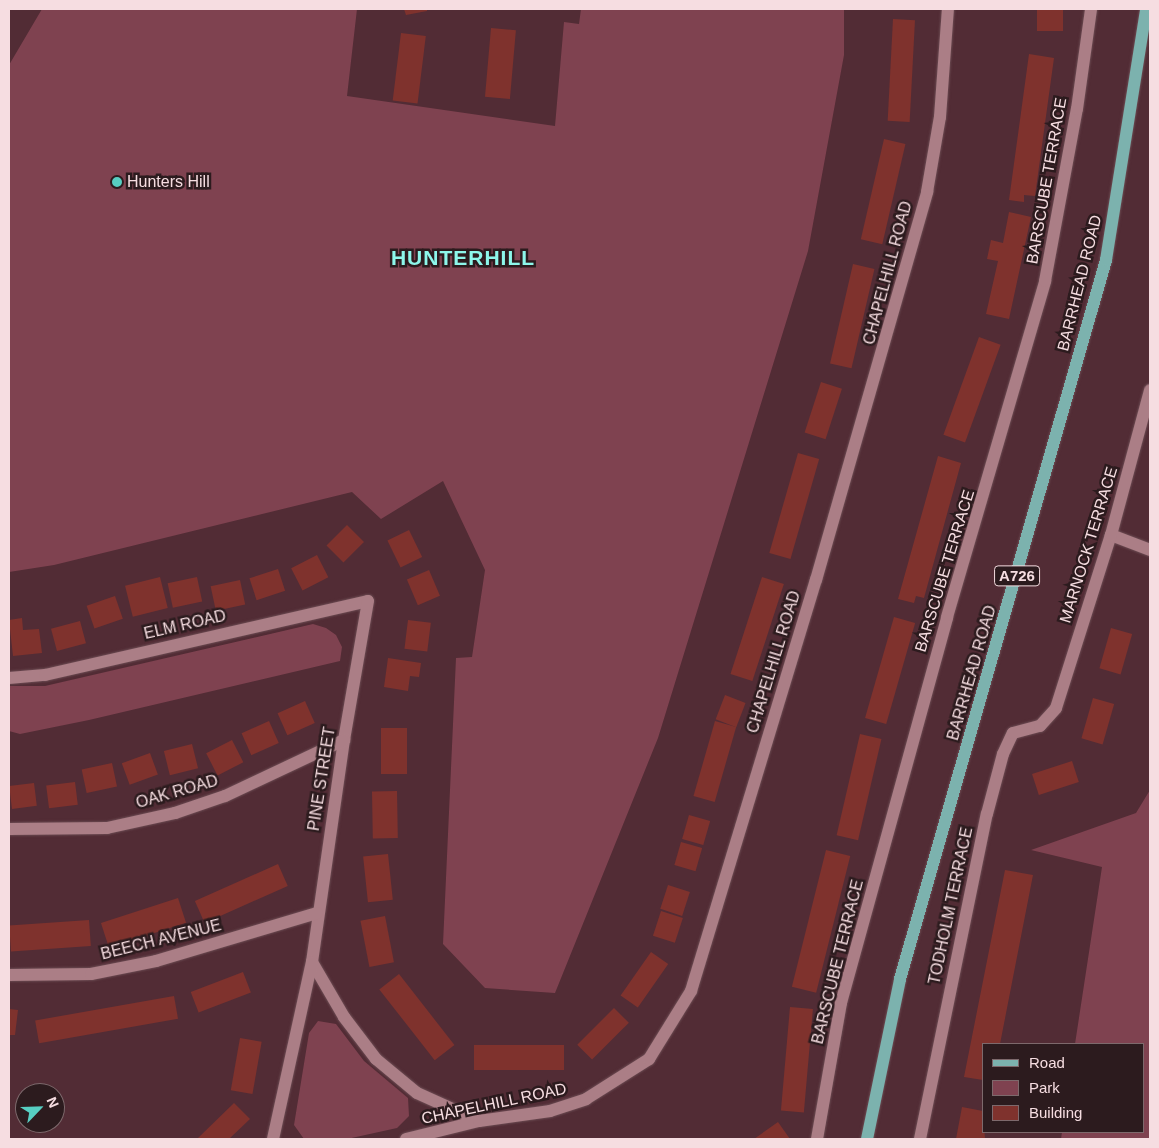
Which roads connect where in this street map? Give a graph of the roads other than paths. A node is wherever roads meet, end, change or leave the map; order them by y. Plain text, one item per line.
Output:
1 (948, 9) edge
2 (1091, 9) edge
3 (1146, 9) edge
4 (1150, 390) edge
5 (1111, 535) junction
6 (1150, 550) edge
7 (368, 601) joint
8 (9, 678) edge
9 (1056, 708) joint
10 (344, 740) junction
11 (9, 829) edge
12 (317, 913) junction
13 (312, 962) junction
14 (9, 975) edge
15 (479, 1121) junction
16 (273, 1139) edge
17 (406, 1139) edge
18 (817, 1139) edge
19 (867, 1139) edge
20 (920, 1139) edge

1 - 15 street, CHAPELHILL ROAD
2 - 18 street, BARSCUBE TERRACE
3 - 19 main road, BARRHEAD ROAD / A726
4 - 5 street, MARNOCK TERRACE
5 - 6 street
5 - 9 street, MARNOCK TERRACE
7 - 8 street, ELM ROAD
7 - 10 street, PINE STREET
9 - 20 street, TODHOLM TERRACE
10 - 11 street, OAK ROAD
10 - 12 street, PINE STREET
12 - 13 street, PINE STREET
12 - 14 street, BEECH AVENUE
13 - 15 street
13 - 16 street, PINE STREET
15 - 17 street, CHAPELHILL ROAD

